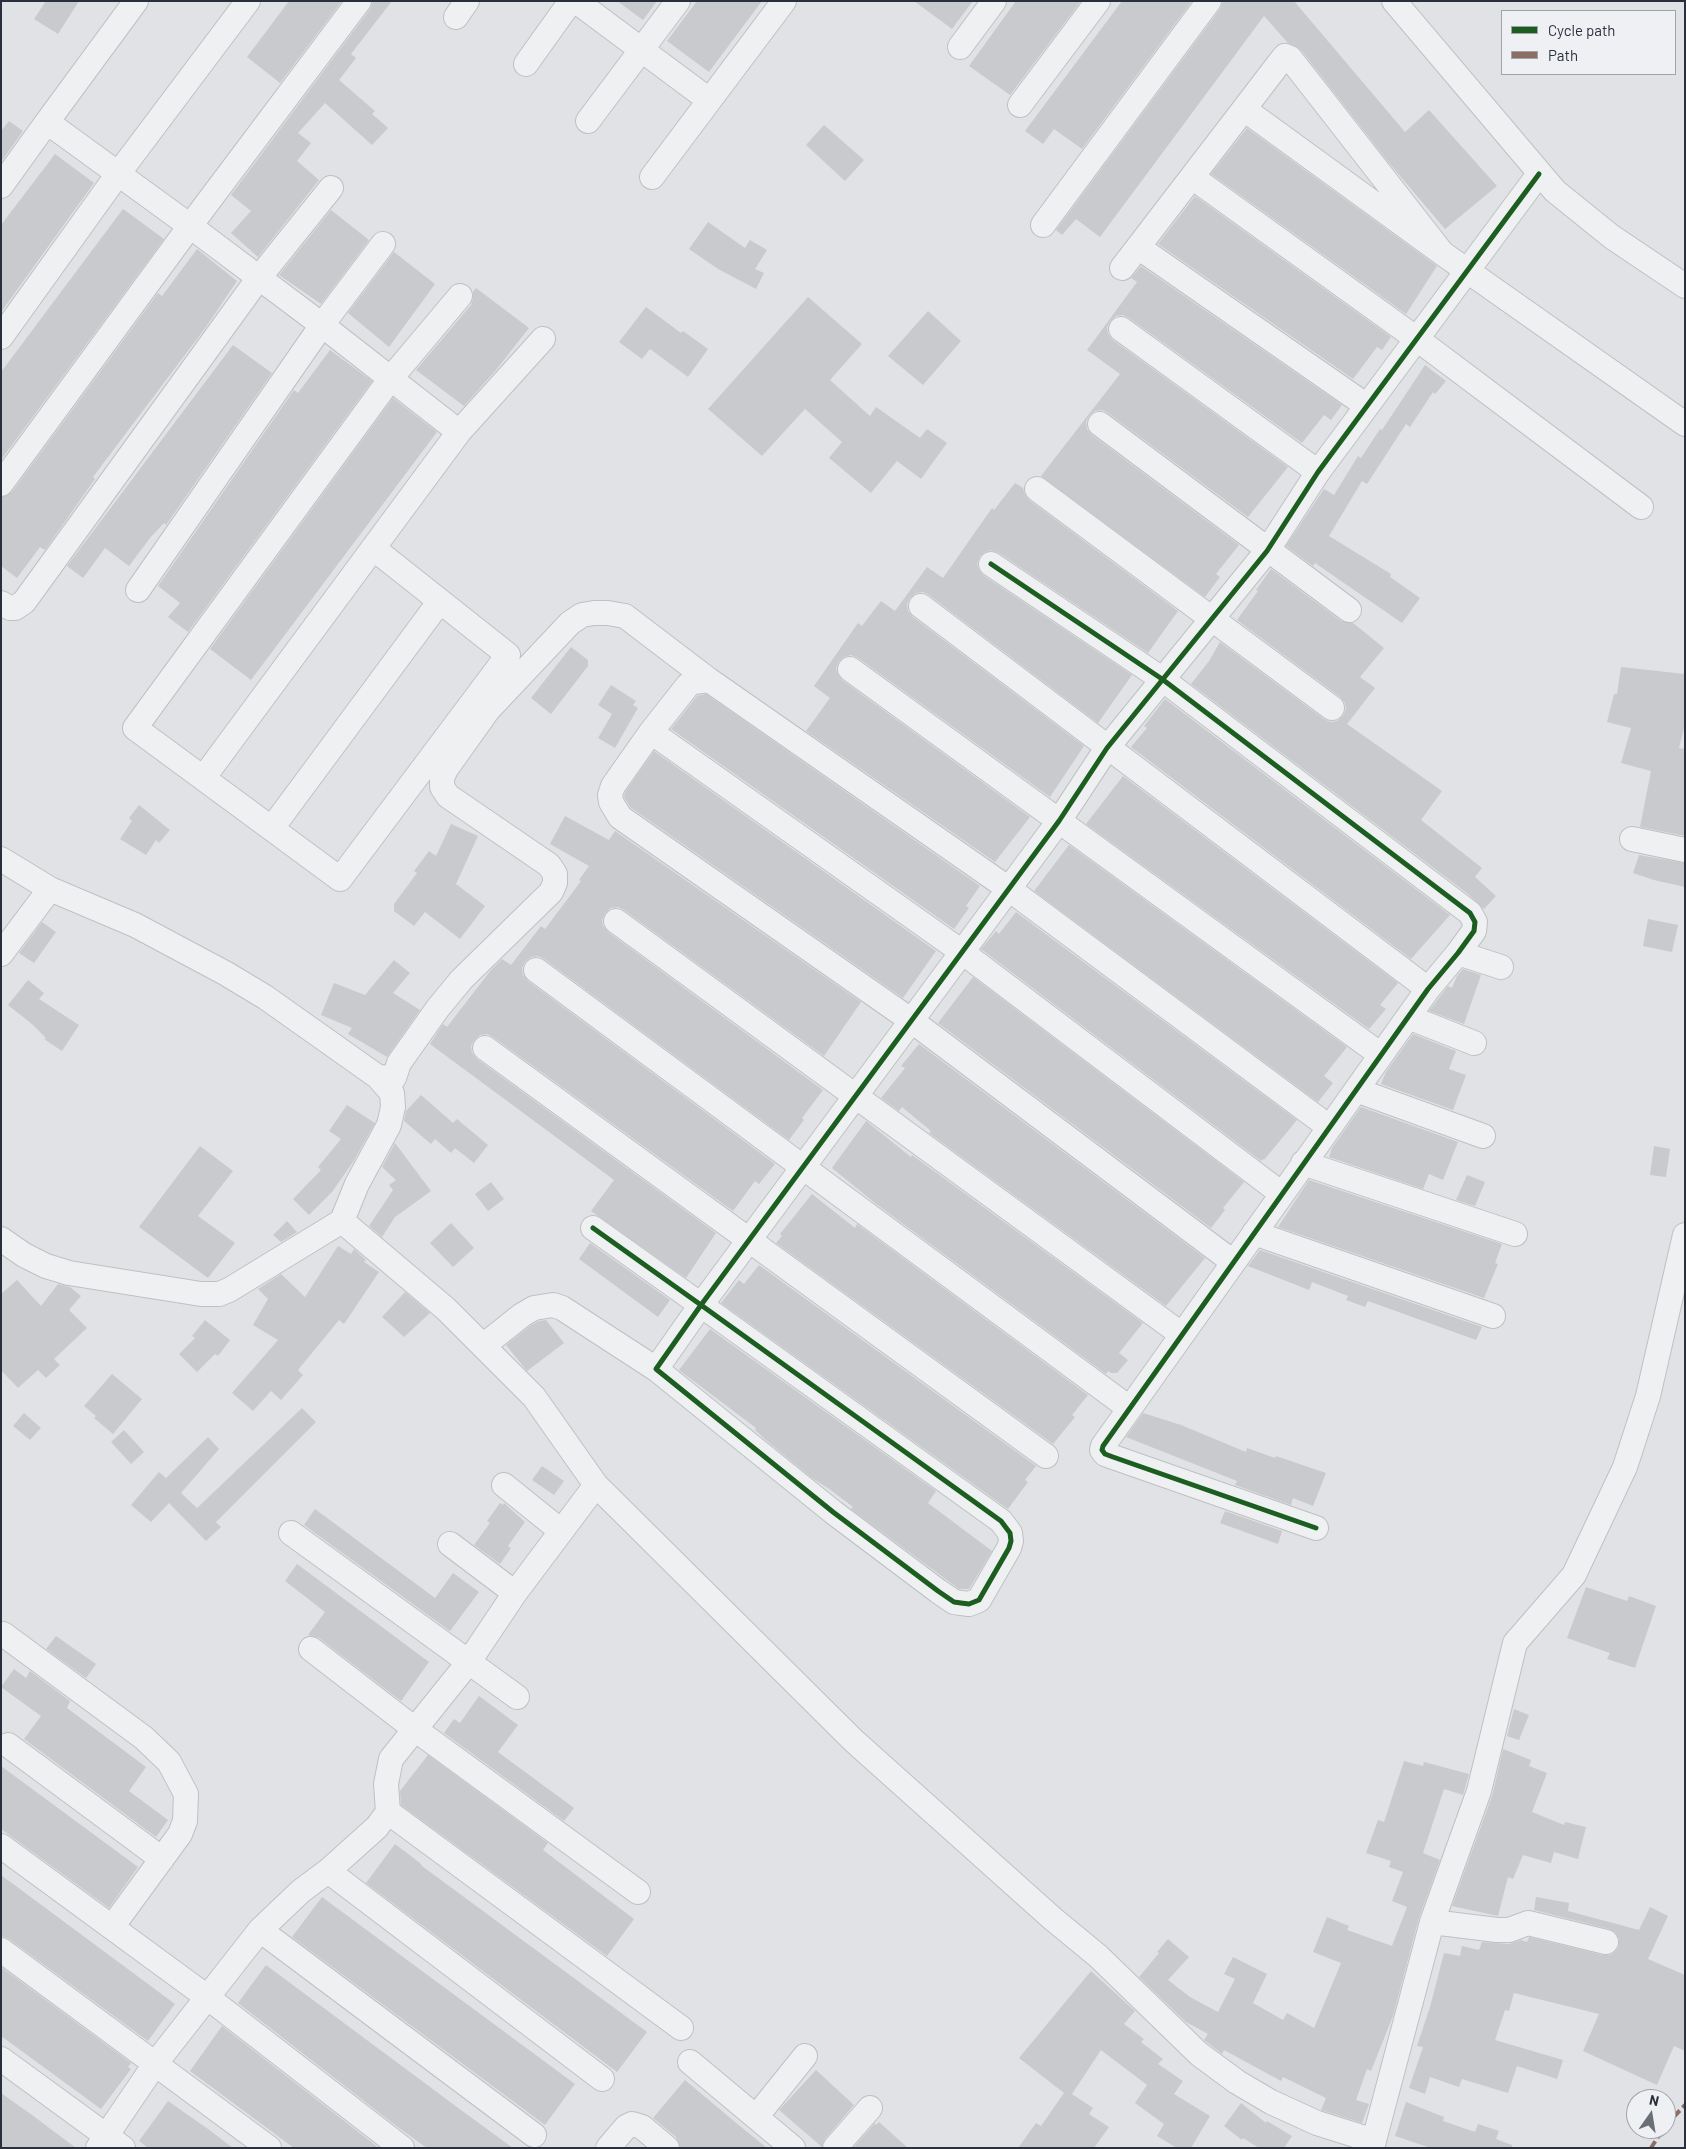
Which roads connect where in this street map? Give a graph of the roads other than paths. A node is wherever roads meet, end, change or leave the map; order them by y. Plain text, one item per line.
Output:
1 (136, 1) edge
2 (248, 1) edge
3 (359, 1) edge
4 (571, 1) edge
5 (576, 1) edge
6 (678, 1) edge
7 (784, 1) edge
8 (994, 1) edge
9 (1098, 1) edge
10 (1209, 1) edge
11 (1394, 1) edge
12 (960, 47) dead end
13 (641, 50) junction
14 (526, 64) dead end
15 (709, 100) junction
16 (1020, 106) dead end
17 (1244, 109) junction
18 (588, 121) dead end
19 (47, 122) junction
20 (118, 174) junction
21 (1539, 174) junction
22 (652, 177) dead end
23 (1192, 177) junction
24 (1, 186) edge
25 (331, 188) dead end
26 (1043, 225) dead end
27 (190, 226) junction
28 (383, 244) dead end
29 (1138, 247) junction
30 (1442, 253) junction
31 (1122, 268) dead end
32 (1467, 271) junction
33 (258, 278) junction
34 (1685, 286) edge
35 (460, 296) dead end
36 (322, 325) junction
37 (1121, 329) dead end
38 (1, 337) edge
39 (543, 339) dead end
40 (1416, 339) junction
41 (391, 378) junction
42 (1367, 406) junction
43 (1100, 424) dead end
44 (1685, 424) edge
45 (459, 432) junction
46 (1318, 472) junction
47 (1, 484) edge
48 (1038, 489) dead end
49 (1641, 507) dead end
50 (373, 548) junction
51 (1267, 551) junction
52 (990, 564) dead end
53 (138, 590) dead end
54 (440, 601) junction
55 (1, 603) edge
56 (922, 606) dead end
57 (1349, 610) dead end
58 (1210, 619) junction
59 (850, 669) dead end
60 (1162, 679) junction
61 (709, 680) junction
62 (1332, 708) dead end
63 (651, 732) junction
64 (1107, 748) junction
65 (204, 777) junction
66 (1060, 821) junction
67 (272, 828) junction
68 (1632, 838) dead end
69 (1685, 850) edge
70 (1, 859) edge
71 (50, 889) junction
72 (1009, 889) junction
73 (616, 921) dead end
74 (962, 952) junction
75 (1458, 953) junction
76 (1, 954) edge
77 (1501, 967) dead end
78 (536, 970) dead end
79 (1428, 989) junction
80 (1408, 1017) junction
81 (912, 1020) junction
82 (1474, 1043) dead end
83 (485, 1048) dead end
84 (1381, 1055) junction
85 (378, 1077) junction
86 (1356, 1090) junction
87 (856, 1095) junction
88 (1329, 1127) junction
89 (1483, 1136) dead end
90 (1303, 1163) junction
91 (804, 1166) junction
92 (1282, 1194) junction
93 (342, 1221) junction
94 (593, 1228) dead end
95 (1254, 1233) junction
96 (1515, 1234) dead end
97 (1685, 1235) edge
98 (1, 1239) edge
99 (749, 1240) junction
100 (1233, 1262) junction
101 (701, 1305) junction
102 (1494, 1316) dead end
103 (1181, 1334) junction
104 (483, 1346) junction
105 (656, 1369) junction
106 (1129, 1408) junction
107 (1046, 1456) dead end
108 (504, 1485) dead end
109 (596, 1485) junction
110 (1316, 1528) dead end
111 (561, 1531) junction
112 (291, 1533) dead end
113 (450, 1544) dead end
114 (515, 1593) junction
115 (3, 1634) dead end
116 (311, 1650) dead end
117 (468, 1663) junction
118 (517, 1697) dead end
119 (416, 1730) junction
120 (8, 1745) dead end
121 (388, 1812) junction
122 (1, 1846) edge
123 (162, 1859) junction
124 (328, 1871) junction
125 (638, 1892) dead end
126 (1432, 1922) junction
127 (112, 1927) junction
128 (260, 1930) junction
129 (1606, 1942) dead end
130 (1, 1950) edge
131 (207, 1997) junction
132 (681, 2028) dead end
133 (805, 2056) dead end
134 (1, 2059) edge
135 (690, 2062) dead end
136 (155, 2064) junction
137 (602, 2080) dead end
138 (870, 2108) dead end
139 (756, 2117) junction
140 (534, 2134) dead end
141 (109, 2144) edge
142 (1373, 2144) edge
143 (269, 2148) edge
144 (402, 2148) edge
145 (608, 2148) edge
146 (667, 2148) edge
147 (793, 2148) edge
148 (835, 2148) edge

1 - 19 street
2 - 20 street
3 - 27 street
4 - 14 street
5 - 13 street
6 - 13 street
7 - 15 street
8 - 12 street
9 - 16 street
10 - 26 street
11 - 21 street
13 - 15 street
13 - 18 street
15 - 22 street
17 - 23 street
17 - 30 street
17 - 30 street
19 - 20 street
19 - 24 street
20 - 27 street
20 - 38 street
21 - 32 street
21 - 34 street
23 - 29 street
23 - 40 street
25 - 33 street
27 - 33 street
27 - 47 street
28 - 36 street
29 - 31 street
29 - 42 street
30 - 32 street
32 - 40 street
32 - 44 street
33 - 36 street
33 - 55 street
35 - 41 street
36 - 41 street
36 - 53 street
37 - 46 street
39 - 45 street
40 - 42 street
40 - 49 street
41 - 45 street
41 - 65 street
42 - 46 street
43 - 51 street
45 - 50 street
46 - 51 street
48 - 58 street
50 - 54 street
50 - 65 street
51 - 57 street
51 - 58 street
52 - 60 street
54 - 67 street
54 - 67 street
56 - 64 street
58 - 60 street
58 - 62 street
59 - 66 street
60 - 64 street
60 - 75 street
61 - 63 street
61 - 72 street
61 - 85 street
63 - 74 street
63 - 81 street
64 - 66 street
64 - 79 street
65 - 67 street
66 - 72 street
66 - 84 street
68 - 69 street
70 - 71 street
71 - 76 street
71 - 85 street
72 - 74 street
72 - 88 street
73 - 87 street
74 - 81 street
74 - 92 street
75 - 77 street
75 - 79 street
78 - 91 street
79 - 80 street
80 - 82 street
80 - 84 street
81 - 87 street
81 - 100 street
83 - 99 street
84 - 86 street
85 - 93 street
86 - 88 street
86 - 89 street
87 - 91 street
87 - 103 street
88 - 90 street
90 - 92 street
90 - 96 street
91 - 99 street
91 - 106 street
92 - 95 street
93 - 98 street
93 - 104 street
94 - 101 street
95 - 100 street
95 - 102 street
97 - 126 street
99 - 101 street
99 - 107 street
100 - 103 street
101 - 105 street
101 - 105 street
103 - 106 street
104 - 105 street
104 - 109 street
106 - 110 street
108 - 111 street
109 - 111 street
109 - 142 street
111 - 114 street
112 - 117 street
113 - 114 street
114 - 117 street
115 - 123 street
116 - 119 street
117 - 118 street
117 - 119 street
119 - 121 street
119 - 125 street
120 - 123 street
121 - 124 street
121 - 132 street
122 - 127 street
123 - 127 street
124 - 128 street
124 - 137 street
126 - 129 street
126 - 142 street
127 - 131 street
128 - 131 street
128 - 140 street
130 - 136 street
131 - 136 street
131 - 144 street
133 - 139 street
134 - 141 street
135 - 139 street
136 - 141 street
136 - 143 street
138 - 148 street
139 - 147 street
145 - 146 street

